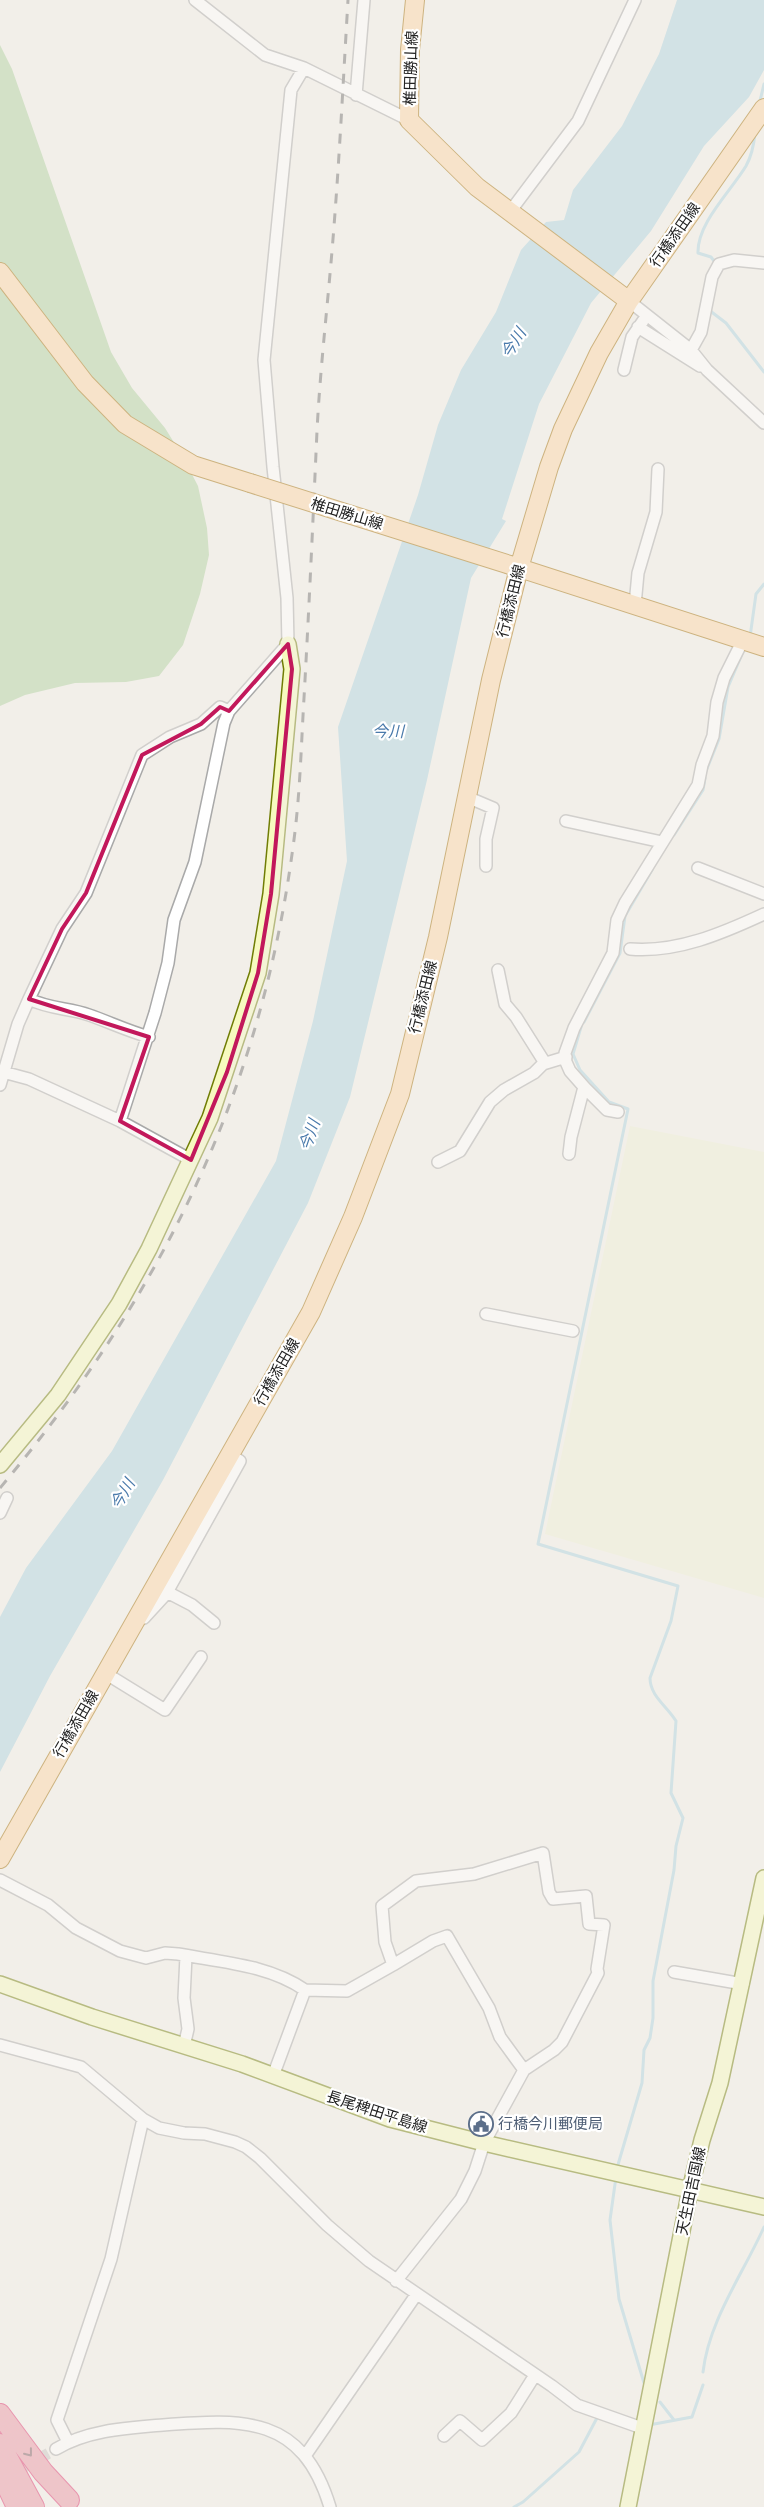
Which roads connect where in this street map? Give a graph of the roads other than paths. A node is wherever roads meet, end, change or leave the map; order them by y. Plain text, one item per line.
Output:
1 (195, 0) edge
2 (364, 0) edge
3 (415, 0) edge
4 (633, 2) edge
5 (304, 68) junction
6 (356, 95) junction
7 (764, 108) edge
8 (409, 120) junction
9 (510, 213) junction
10 (764, 264) edge
11 (0, 272) edge
12 (626, 299) junction
13 (647, 315) junction
14 (638, 327) junction
15 (691, 350) junction
16 (624, 370) dead end
17 (707, 370) junction
18 (764, 423) edge
19 (658, 469) dead end
20 (515, 566) junction
21 (635, 605) junction
22 (743, 640) junction
23 (288, 644) junction
24 (764, 646) edge
25 (230, 711) junction
26 (467, 797) junction
27 (566, 821) dead end
28 (662, 842) junction
29 (486, 866) dead end
30 (698, 868) dead end
31 (764, 894) edge
32 (764, 914) edge
33 (630, 949) dead end
34 (498, 970) dead end
35 (29, 999) junction
36 (149, 1037) junction
37 (566, 1057) junction
38 (545, 1064) junction
39 (1, 1078) edge
40 (584, 1087) junction
41 (618, 1112) dead end
42 (120, 1121) junction
43 (569, 1154) dead end
44 (192, 1160) junction
45 (438, 1162) dead end
46 (486, 1314) dead end
47 (573, 1332) dead end
48 (230, 1455) junction
49 (0, 1465) edge
50 (7, 1498) dead end
51 (0, 1513) edge
52 (167, 1592) junction
53 (138, 1615) junction
54 (214, 1623) dead end
55 (201, 1657) dead end
56 (106, 1673) junction
57 (0, 1859) edge
58 (764, 1878) edge
59 (0, 1880) edge
60 (186, 1956) junction
61 (393, 1965) junction
62 (674, 1972) dead end
63 (0, 1984) edge
64 (743, 1984) junction
65 (305, 1990) junction
66 (0, 2045) edge
67 (184, 2046) junction
68 (524, 2070) junction
69 (273, 2076) junction
70 (144, 2119) junction
71 (484, 2143) junction
72 (690, 2190) junction
73 (764, 2207) edge
74 (396, 2281) junction
75 (416, 2295) junction
76 (535, 2376) junction
77 (0, 2414) edge
78 (642, 2428) junction
79 (444, 2436) dead end
80 (68, 2442) junction
81 (0, 2444) edge
82 (56, 2449) tunnel mouth
83 (305, 2456) junction
84 (0, 2471) edge
85 (69, 2500) dead end
86 (17, 2507) edge
87 (34, 2507) edge
88 (330, 2507) edge
89 (628, 2507) edge

1 - 5 street
2 - 6 street
3 - 8 main road, 椎田勝山線
4 - 9 street
5 - 6 street
5 - 23 street
6 - 8 street
7 - 12 main road, 行橋添田線
8 - 9 main road, 椎田勝山線
9 - 12 main road, 椎田勝山線
10 - 15 street
11 - 20 main road, 椎田勝山線, bridge
12 - 13 street
12 - 20 main road, 行橋添田線
13 - 14 street
13 - 15 street
14 - 16 street
14 - 17 street
15 - 17 street
17 - 18 street
19 - 21 street
20 - 21 main road, 椎田勝山線
20 - 26 main road, 行橋添田線
21 - 22 main road, 椎田勝山線
22 - 24 main road, 椎田勝山線
22 - 28 street
23 - 25 street
23 - 44 main road
25 - 35 street
25 - 36 street
26 - 29 street
26 - 48 main road, 行橋添田線
27 - 28 street
28 - 37 street
30 - 31 street
32 - 33 street
34 - 38 street
35 - 36 street
35 - 39 street
36 - 42 street
37 - 38 street
37 - 40 street
38 - 45 street
39 - 42 street
40 - 41 street
40 - 43 street
42 - 44 street
44 - 49 main road
46 - 47 street
48 - 52 street
48 - 53 main road, 行橋添田線
50 - 51 street
52 - 53 street
52 - 54 street
53 - 56 main road, 行橋添田線
55 - 56 street
56 - 57 main road, 行橋添田線
58 - 64 main road, 天生田吉国線
59 - 60 street
60 - 65 street
60 - 67 street
61 - 65 street
61 - 68 street
61 - 68 street
62 - 64 street
63 - 67 main road, 長尾稗田平島線
64 - 72 main road, 天生田吉国線
65 - 69 street
66 - 70 street
67 - 69 main road, 長尾稗田平島線
68 - 71 street
69 - 71 main road, 長尾稗田平島線
70 - 74 street
70 - 80 street
71 - 72 main road, 長尾稗田平島線
71 - 74 street
72 - 73 main road, 長尾稗田平島線
72 - 78 main road, 天生田吉国線
74 - 75 street
75 - 76 street
75 - 83 street
76 - 78 street
76 - 79 street
77 -> 85 highway
78 - 89 main road, 天生田吉国線
80 - 82 street
80 - 83 street
81 - 87 highway
83 - 88 street
84 - 86 highway

